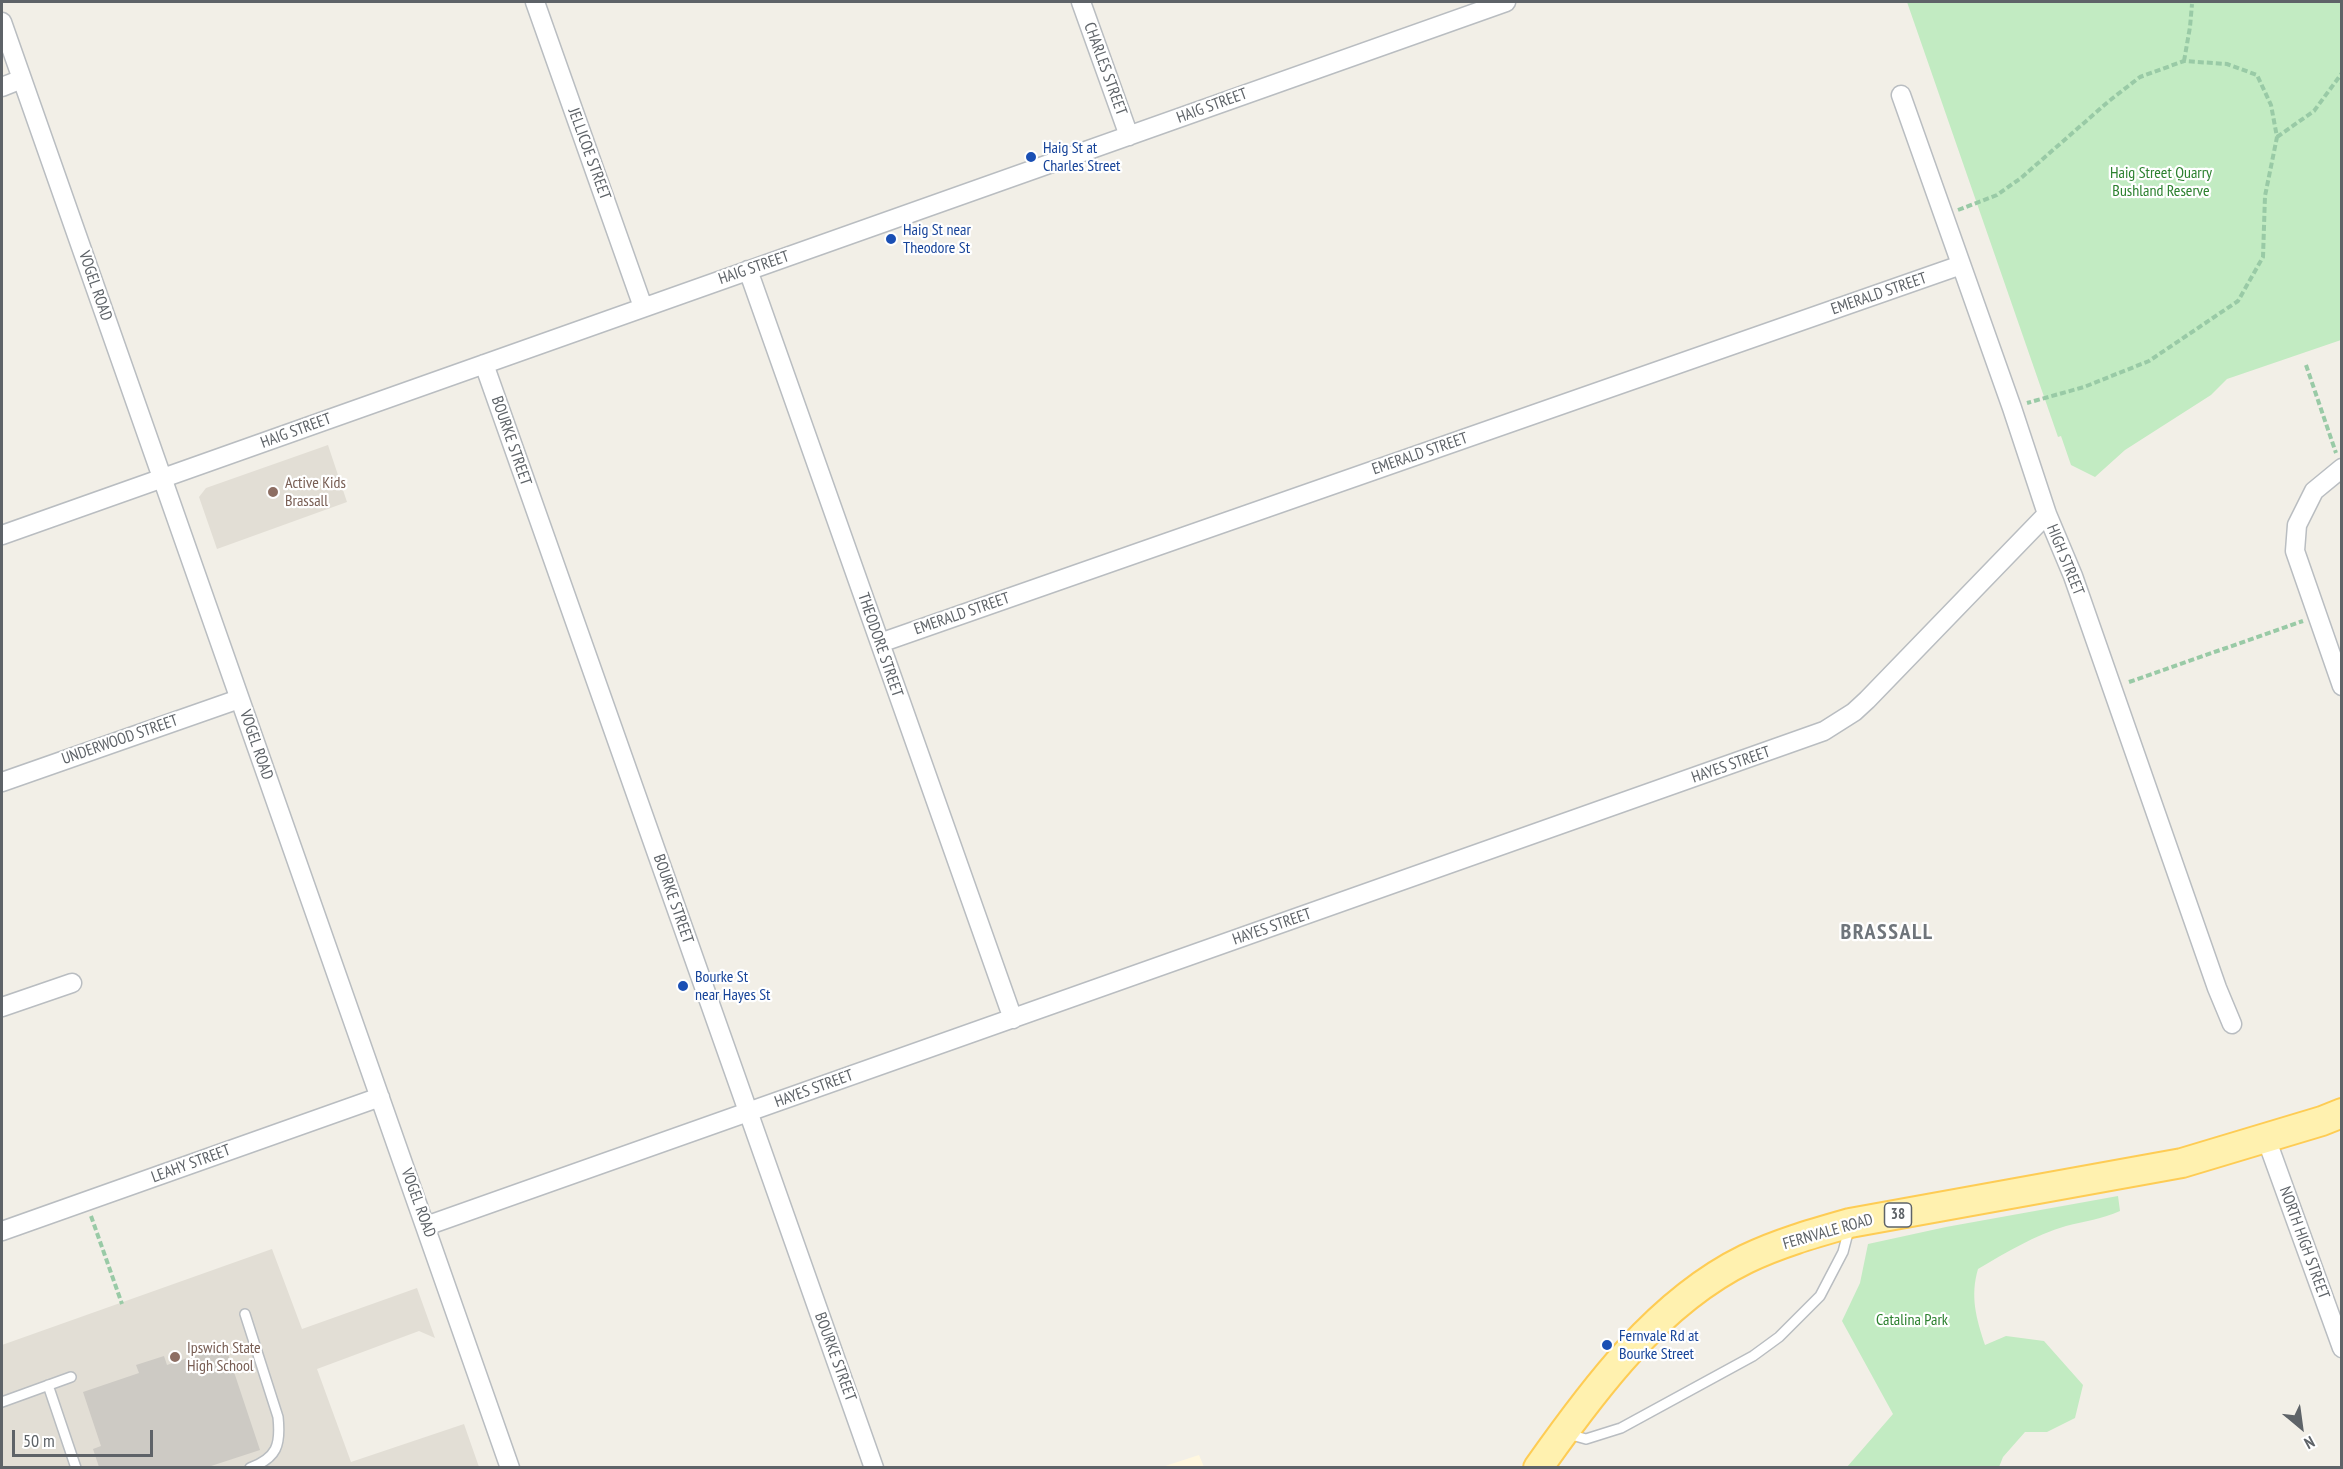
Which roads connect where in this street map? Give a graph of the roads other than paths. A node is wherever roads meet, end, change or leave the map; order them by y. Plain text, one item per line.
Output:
1 (535, 2) edge
2 (1081, 2) edge
3 (1506, 2) edge
4 (2, 22) edge
5 (22, 79) junction
6 (2, 87) edge
7 (1901, 95) dead end
8 (1129, 136) junction
9 (1961, 265) junction
10 (748, 270) junction
11 (643, 307) junction
12 (484, 364) junction
13 (2341, 468) edge
14 (163, 479) junction
15 (2047, 514) junction
16 (2, 535) edge
17 (880, 643) junction
18 (2342, 686) edge
19 (239, 699) junction
20 (2, 782) edge
21 (72, 983) dead end
22 (2, 1007) edge
23 (1013, 1019) junction
24 (2232, 1024) dead end
25 (380, 1097) junction
26 (748, 1112) junction
27 (2342, 1113) edge
28 (2266, 1138) junction
29 (1850, 1223) junction
30 (426, 1226) junction
31 (2, 1230) edge
32 (245, 1314) dead end
33 (2342, 1348) edge
34 (71, 1377) dead end
35 (48, 1385) junction
36 (2, 1402) edge
37 (1563, 1432) junction
38 (76, 1467) edge
39 (250, 1467) edge
40 (510, 1467) edge
41 (874, 1467) edge
42 (1538, 1467) edge

1 - 11 street, JELLICOE STREET
2 - 8 street, CHARLES STREET
3 - 8 street, HAIG STREET
4 - 5 street, VOGEL ROAD
5 - 6 street
5 - 14 street, VOGEL ROAD
7 - 9 street, HIGH STREET
8 - 10 street, HAIG STREET
9 - 15 street, HIGH STREET
9 - 17 street, EMERALD STREET
10 - 11 street, HAIG STREET
10 - 17 street, THEODORE STREET
11 - 12 street, HAIG STREET
12 - 14 street, HAIG STREET
12 - 26 street, BOURKE STREET
13 - 18 street
14 - 16 street, HAIG STREET
14 - 19 street, VOGEL ROAD
15 - 23 street, HAYES STREET
15 - 24 street, HIGH STREET
17 - 23 street, THEODORE STREET
19 - 20 street, UNDERWOOD STREET
19 - 25 street, VOGEL ROAD
21 - 22 street
23 - 26 street, HAYES STREET
25 - 30 street, VOGEL ROAD
25 - 31 street, LEAHY STREET
26 - 30 street, HAYES STREET
26 - 41 street, BOURKE STREET
27 - 28 main road, FERNVALE ROAD / 38
28 - 29 main road, FERNVALE ROAD / 38
28 - 33 street, NORTH HIGH STREET
29 - 37 main road, FERNVALE ROAD / 38
29 - 37 lane
30 - 40 street, VOGEL ROAD
32 - 39 lane
34 - 35 lane
35 - 36 lane
35 - 38 lane
37 - 42 main road, FERNVALE ROAD / 38

